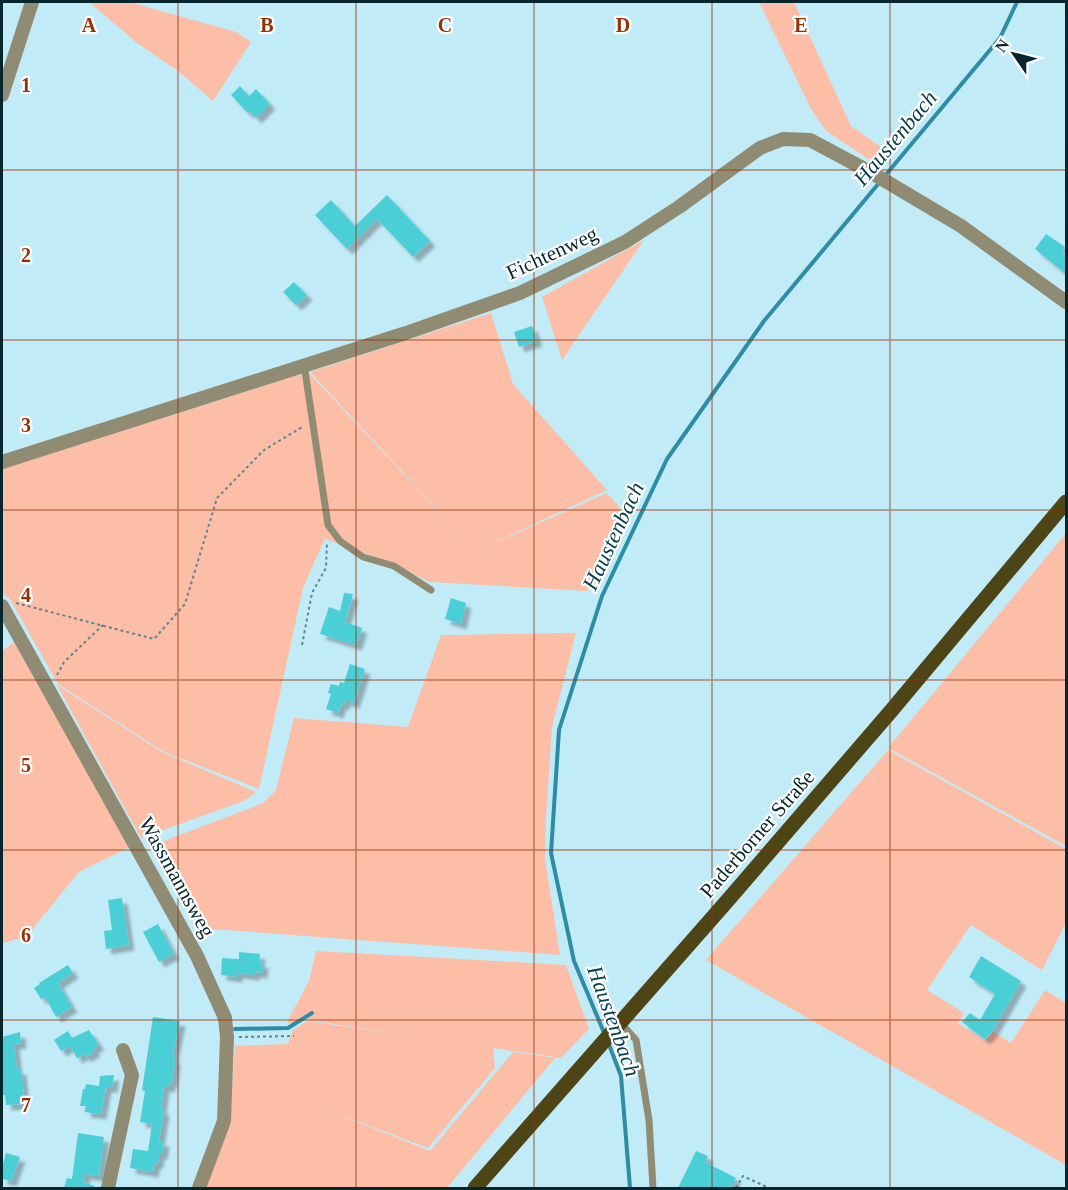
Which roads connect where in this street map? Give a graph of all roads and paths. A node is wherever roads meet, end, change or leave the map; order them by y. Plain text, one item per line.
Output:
1 (32, 2) edge
2 (2, 95) edge
3 (1066, 302) edge
4 (304, 364) junction
5 (314, 424) junction
6 (2, 462) edge
7 (1066, 502) edge
8 (328, 525) junction
9 (431, 590) dead end
10 (6, 604) edge
11 (103, 625) junction
12 (302, 645) dead end
13 (49, 688) junction
14 (619, 1023) junction
15 (294, 1036) dead end
16 (227, 1037) junction
17 (123, 1050) dead end
18 (108, 1188) edge
19 (199, 1188) edge
20 (475, 1188) edge
21 (652, 1188) edge
22 (736, 1188) edge
23 (769, 1188) edge

1 - 2 street
3 - 4 street, Fichtenweg
4 - 5 lane
4 - 6 street, Fichtenweg
5 - 8 lane
5 - 11 path
7 - 14 main road, Paderborner Straße
8 - 9 lane
8 - 12 path
10 - 11 path
10 - 13 street, Wassmannsweg
11 - 13 path
13 - 16 street, Wassmannsweg
14 - 20 main road, Paderborner Straße
14 - 21 lane
15 - 16 path
16 - 19 street, Wassmannsweg
17 - 18 street
22 - 23 path

